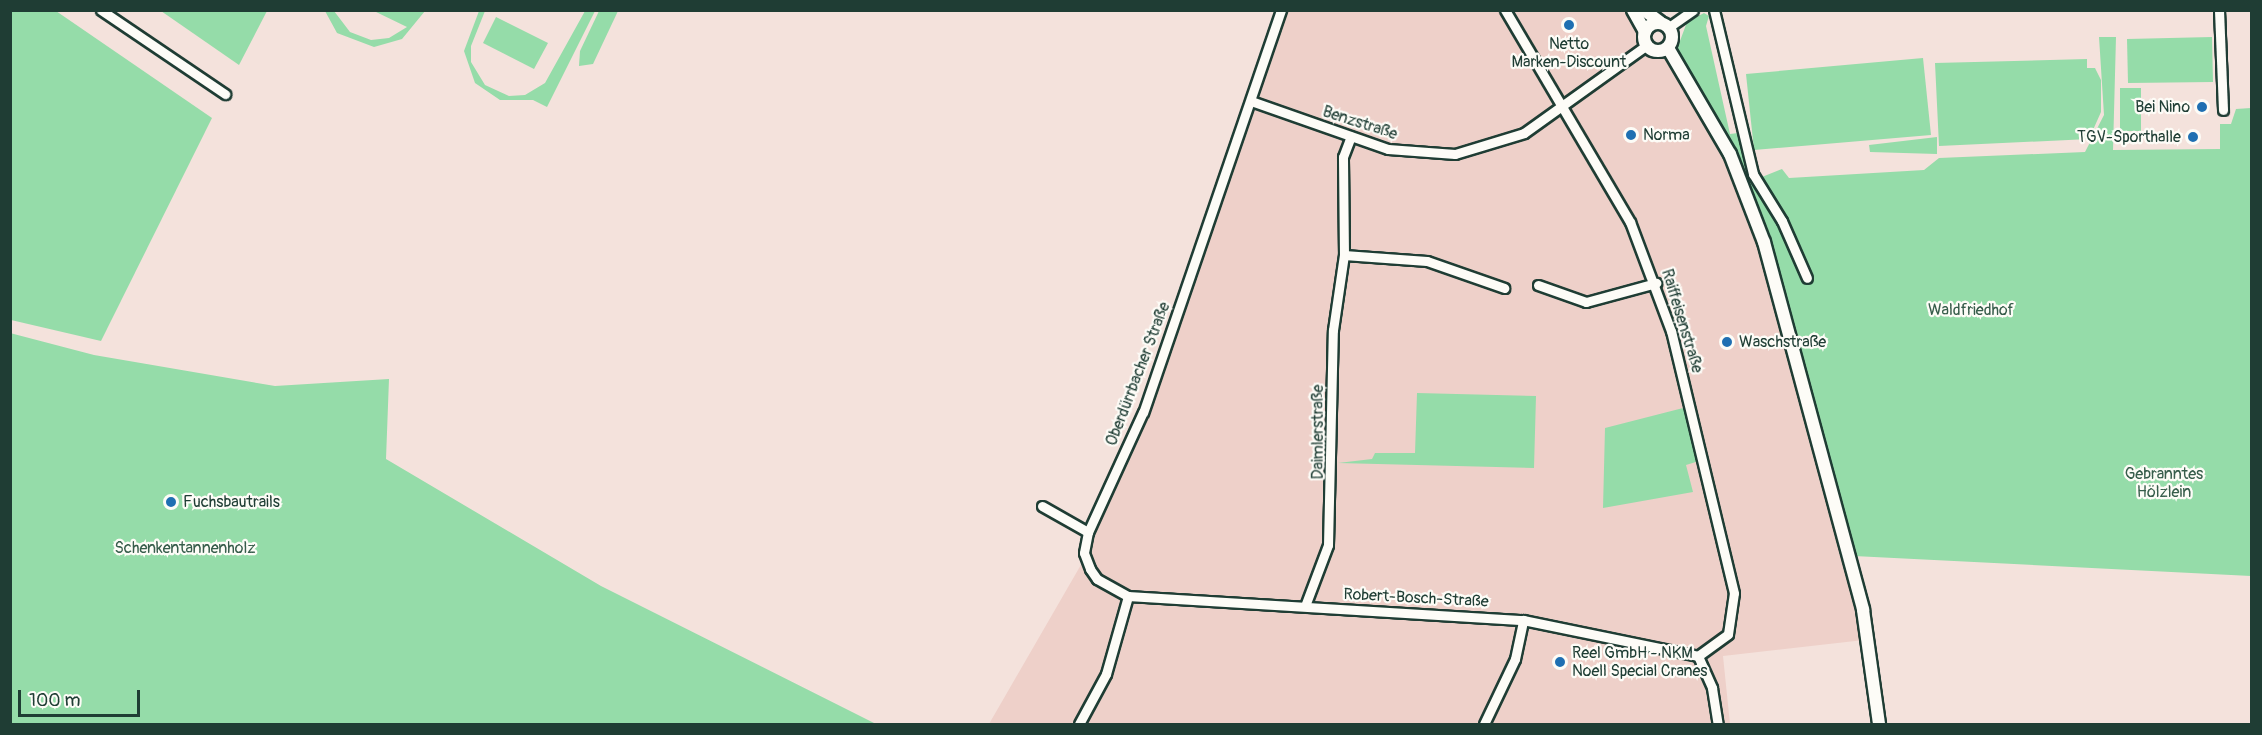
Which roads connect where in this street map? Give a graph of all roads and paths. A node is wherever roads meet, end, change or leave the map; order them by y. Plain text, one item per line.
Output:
1 (101, 10) edge
2 (1281, 10) edge
3 (1505, 10) edge
4 (1633, 10) edge
5 (1644, 10) edge
6 (1693, 10) edge
7 (1714, 10) edge
8 (2219, 10) edge
9 (1664, 25) junction
10 (1645, 32) junction
11 (1647, 45) junction
12 (1668, 48) junction
13 (225, 94) dead end
14 (1251, 101) junction
15 (1564, 106) junction
16 (2223, 110) dead end
17 (1351, 136) junction
18 (1344, 255) junction
19 (1807, 278) dead end
20 (1656, 283) junction
21 (1538, 285) dead end
22 (1504, 288) dead end
23 (1042, 506) dead end
24 (1088, 532) junction
25 (1128, 596) junction
26 (1305, 606) junction
27 (1523, 620) junction
28 (1698, 656) junction
29 (1079, 724) edge
30 (1484, 724) edge
31 (1718, 724) edge
32 (1879, 724) edge

1 - 13 street
2 - 14 street, Oberdürrbacher Straße
3 - 15 street, Raiffeisenstraße
4 - 10 street
5 - 9 street
6 - 9 street
7 - 19 street
8 - 16 street
9 - 10 street
9 - 12 street
10 - 11 street
11 - 12 street
11 - 15 street, Benzstraße
12 - 32 street
14 - 17 street, Benzstraße
14 - 24 street, Oberdürrbacher Straße
15 - 17 street, Benzstraße
15 - 20 street, Raiffeisenstraße
17 - 18 street, Daimlerstraße
18 - 22 street
18 - 26 street, Daimlerstraße
20 - 21 street
20 - 28 street, Raiffeisenstraße
23 - 24 street
24 - 25 street, Oberdürrbacher Straße
25 - 26 street, Robert-Bosch-Straße
25 - 29 street
26 - 27 street, Robert-Bosch-Straße
27 - 28 street, Robert-Bosch-Straße
27 - 30 street
28 - 31 street

